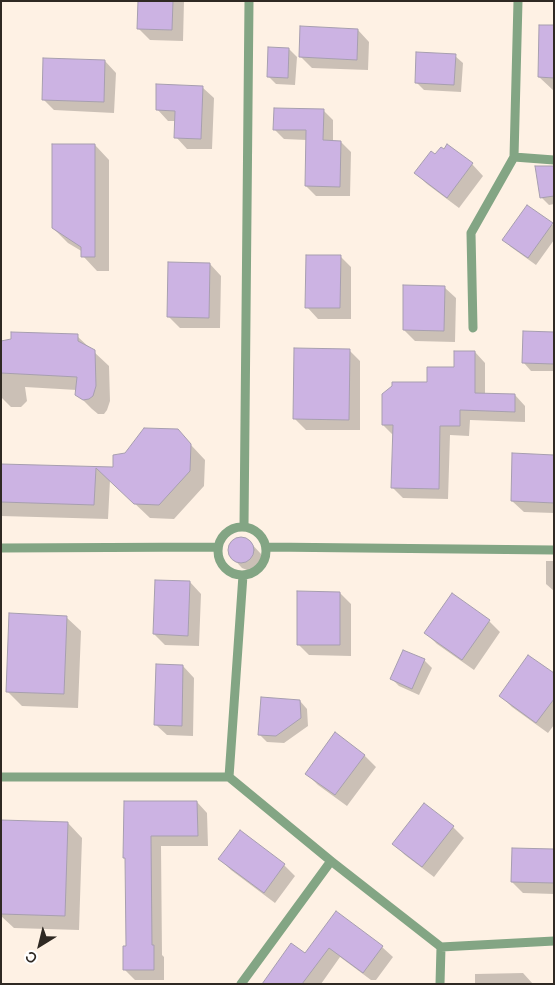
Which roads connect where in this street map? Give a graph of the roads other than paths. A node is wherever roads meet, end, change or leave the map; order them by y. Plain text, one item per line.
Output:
1 (249, 1) edge
2 (518, 1) edge
3 (514, 157) junction
4 (554, 160) edge
5 (474, 328) dead end
6 (244, 526) junction
7 (218, 547) junction
8 (266, 547) junction
9 (1, 548) edge
10 (554, 550) edge
11 (243, 575) junction
12 (1, 777) edge
13 (229, 777) junction
14 (331, 861) junction
15 (554, 941) edge
16 (441, 947) junction
17 (241, 984) edge
18 (440, 984) edge

1 - 6 lane
2 - 3 lane
3 - 4 lane
3 - 5 lane
6 - 7 lane
6 - 8 lane
7 - 9 lane
7 - 11 lane
8 - 10 lane
8 - 11 lane
11 - 13 lane
12 - 13 lane
13 - 14 lane
14 - 16 lane
14 - 17 lane
15 - 16 lane
16 - 18 lane

